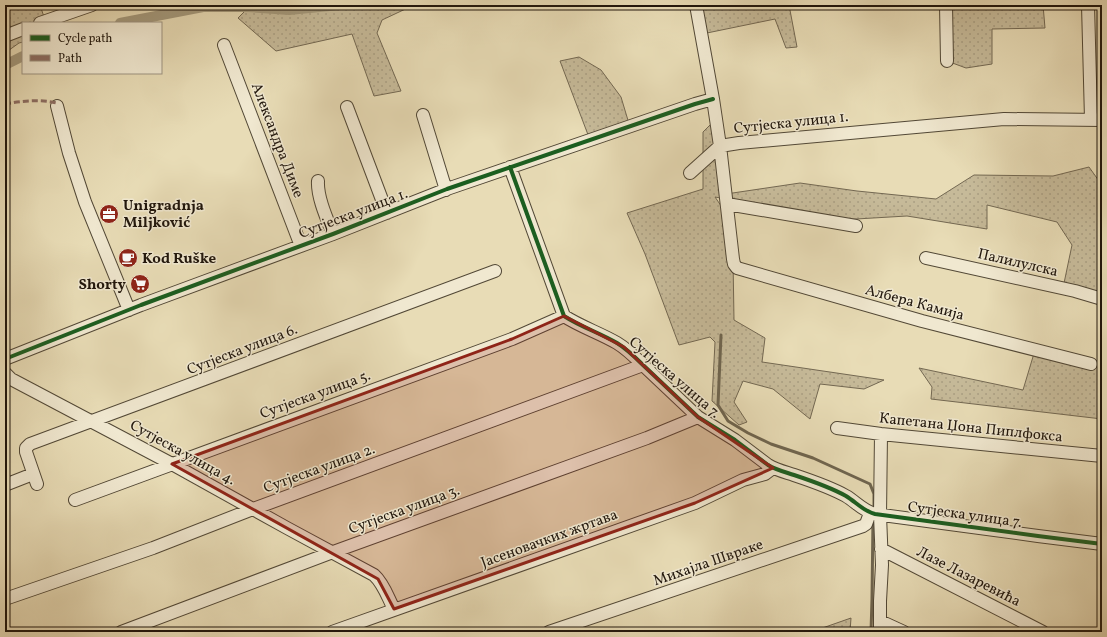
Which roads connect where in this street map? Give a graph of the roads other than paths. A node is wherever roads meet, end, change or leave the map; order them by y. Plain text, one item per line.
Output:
1 (92, 5) edge
2 (696, 5) edge
3 (946, 5) edge
4 (1088, 5) edge
5 (43, 22) edge
6 (22, 29) edge
7 (5, 36) edge
8 (224, 45) dead end
9 (946, 61) dead end
10 (713, 99) junction
11 (57, 106) dead end
12 (347, 107) dead end
13 (423, 115) dead end
14 (1096, 119) edge
15 (720, 146) junction
16 (510, 167) junction
17 (690, 173) dead end
18 (318, 181) dead end
19 (446, 190) junction
20 (727, 204) junction
21 (387, 213) junction
22 (856, 226) dead end
23 (333, 234) junction
24 (301, 246) junction
25 (926, 258) dead end
26 (495, 271) dead end
27 (1102, 299) edge
28 (129, 310) junction
29 (564, 316) junction
30 (5, 360) edge
31 (1090, 364) dead end
32 (643, 365) junction
33 (5, 373) edge
34 (698, 417) junction
35 (93, 422) junction
36 (837, 428) dead end
37 (881, 434) junction
38 (1102, 456) edge
39 (172, 464) junction
40 (773, 468) junction
41 (5, 484) edge
42 (75, 500) dead end
43 (254, 509) junction
44 (875, 514) junction
45 (1102, 544) edge
46 (881, 549) junction
47 (332, 552) junction
48 (5, 599) edge
49 (394, 610) junction
50 (880, 626) edge
51 (121, 632) edge
52 (332, 632) edge
53 (548, 632) edge
54 (904, 632) edge
55 (1043, 632) edge

1 - 5 street
2 - 10 street
3 - 9 street
4 - 14 street
6 - 7 street
8 - 24 street, Александра Диме
10 - 15 street, Сутјеска улица 1.
10 - 16 street, Сутјеска улица 1.
11 - 28 street
12 - 21 street
13 - 19 street
14 - 15 street, Сутјеска улица 1.
15 - 17 street
15 - 20 street
16 - 19 street, Сутјеска улица 1.
16 - 29 street
18 - 23 street
19 - 21 street, Сутјеска улица 1.
20 - 22 street
20 - 31 street, Албера Камија
21 - 23 street, Сутјеска улица 1.
23 - 24 street, Сутјеска улица 1.
24 - 28 street, Сутјеска улица 1.
25 - 27 street, Палилулска
26 - 35 street, Сутјеска улица 6.
28 - 30 street, Сутјеска улица 1.
29 - 32 street, Сутјеска улица 7.
29 - 39 street, Сутјеска улица 5.
32 - 34 street, Сутјеска улица 7.
32 - 43 street, Сутјеска улица 2.
33 - 35 street, Сутјеска улица 4.
34 - 40 street, Сутјеска улица 7.
34 - 47 street, Сутјеска улица 3.
35 - 39 street, Сутјеска улица 4.
35 - 41 street, Сутјеска улица 6.
36 - 37 street, Капетана Џона Пиплфокса
37 - 38 street, Капетана Џона Пиплфокса
37 - 44 street
39 - 42 street, Сутјеска улица 5.
39 - 43 street, Сутјеска улица 4.
40 - 44 street, Сутјеска улица 7.
40 - 49 street, Јасеновачких жртава
43 - 47 street, Сутјеска улица 4.
43 - 48 street, Сутјеска улица 2.
44 - 45 street, Сутјеска улица 7.
44 - 46 street
44 - 53 street, Михајла Швраке
46 - 50 street
46 - 55 street, Лазе Лазаревића
47 - 49 street, Сутјеска улица 4.
47 - 51 street, Сутјеска улица 3.
49 - 52 street, Јасеновачких жртава
50 - 54 street

